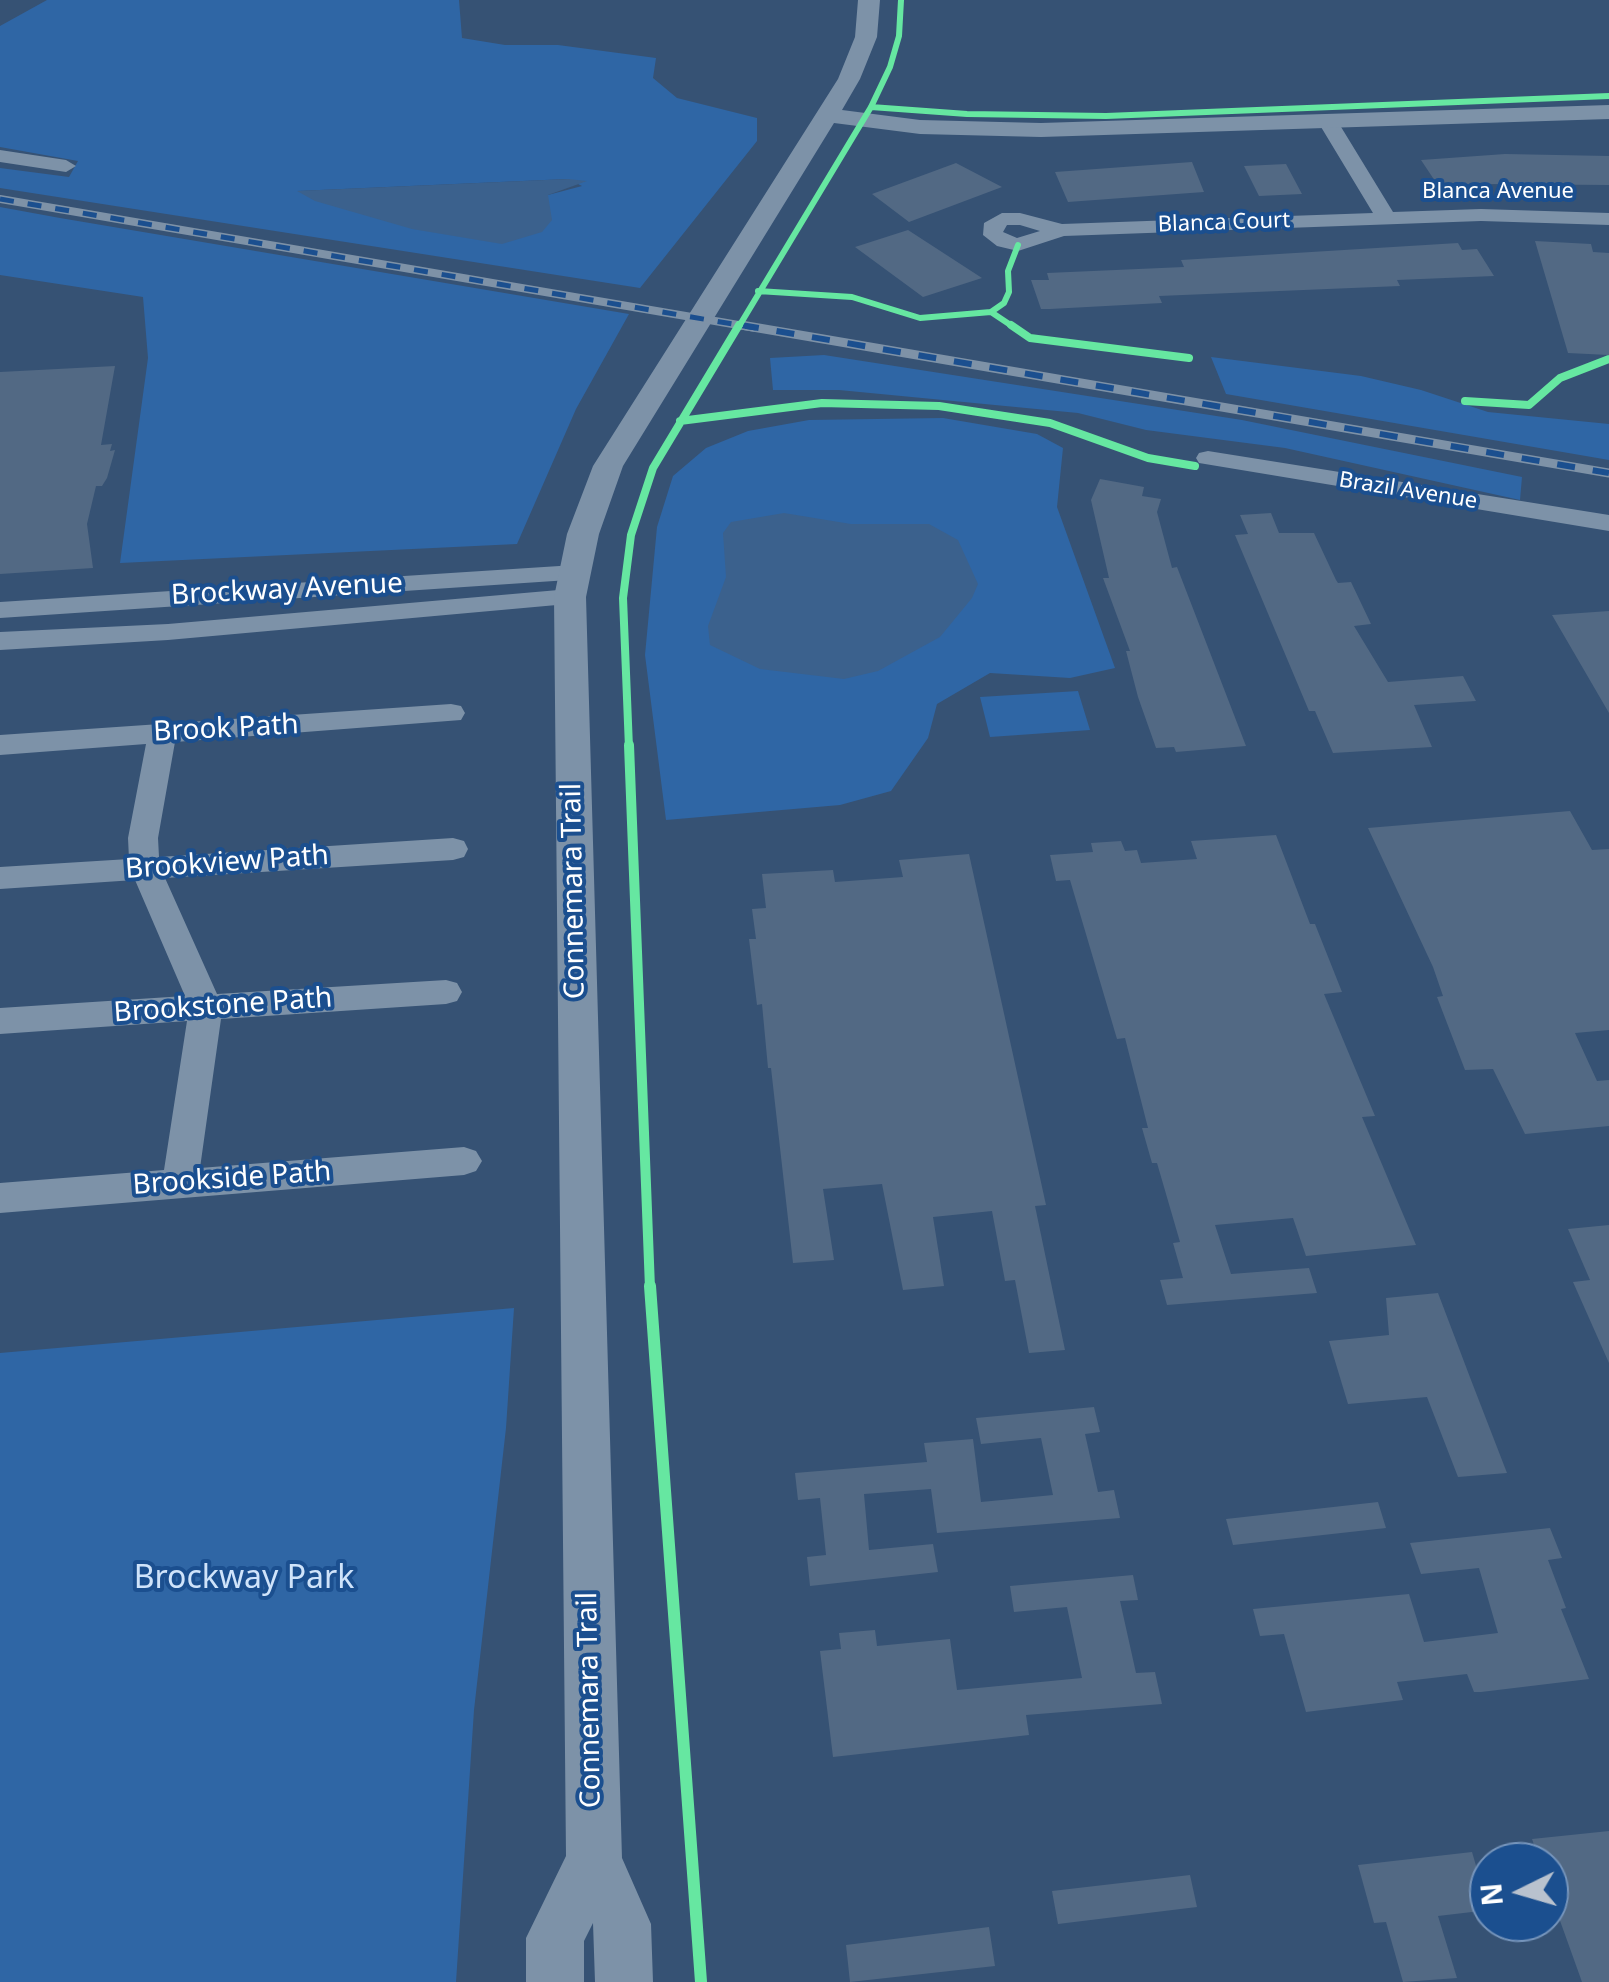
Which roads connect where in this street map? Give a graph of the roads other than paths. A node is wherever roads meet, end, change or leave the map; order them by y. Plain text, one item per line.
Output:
1 (869, 0) edge
2 (1609, 112) edge
3 (827, 115) junction
4 (1328, 122) junction
5 (0, 156) edge
6 (66, 166) dead end
7 (1386, 217) junction
8 (1609, 219) edge
9 (1062, 230) dead end
10 (1208, 458) dead end
11 (1609, 523) edge
12 (572, 585) junction
13 (0, 610) edge
14 (0, 640) edge
15 (451, 713) dead end
16 (163, 732) junction
17 (0, 745) edge
18 (453, 849) dead end
19 (145, 869) junction
20 (0, 878) edge
21 (446, 992) dead end
22 (206, 1007) junction
23 (0, 1022) edge
24 (464, 1161) dead end
25 (180, 1182) junction
26 (0, 1198) edge
27 (594, 1860) junction
28 (556, 1982) edge
29 (624, 1982) edge

1 - 3 street, Connemara Trail
2 - 4 street
3 - 4 street
3 - 12 street, Connemara Trail
4 - 7 street
5 - 6 street
7 - 8 street, Blanca Avenue
7 - 9 street, Blanca Court
10 - 11 street, Brazil Avenue
12 - 13 street, Brockway Avenue
12 - 14 street, Brockway Avenue
12 - 27 street, Connemara Trail
15 - 16 street, Brook Path
16 - 17 street, Brook Path
16 - 19 street
18 - 19 street, Brookview Path
19 - 20 street, Brookview Path
19 - 22 street
21 - 22 street, Brookstone Path
22 - 23 street, Brookstone Path
22 - 25 street
24 - 25 street, Brookside Path
25 - 26 street, Brookside Path
27 - 28 street, Connemara Trail
27 - 29 street, Connemara Trail

